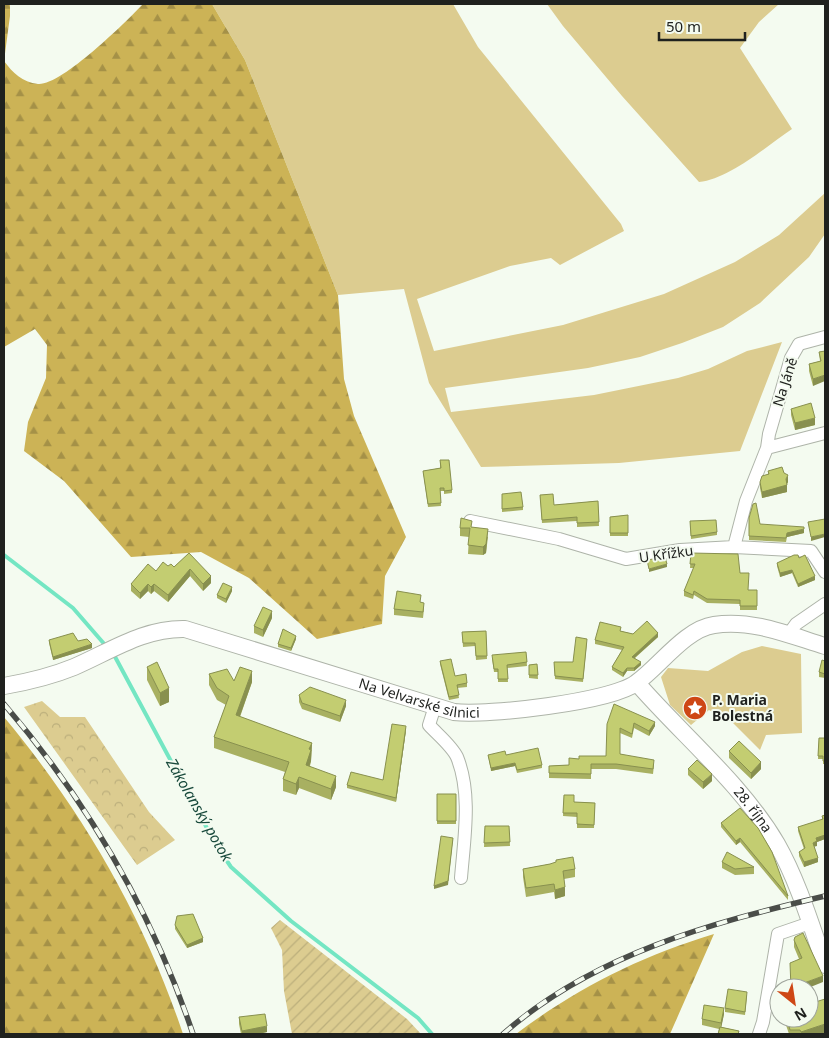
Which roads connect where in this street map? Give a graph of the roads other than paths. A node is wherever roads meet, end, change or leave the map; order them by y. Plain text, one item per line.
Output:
1 (825, 337) edge
2 (825, 433) edge
3 (767, 448) junction
4 (470, 522) edge
5 (734, 547) junction
6 (825, 572) edge
7 (825, 604) edge
8 (788, 635) junction
9 (825, 646) edge
10 (637, 683) junction
11 (4, 686) edge
12 (435, 706) junction
13 (461, 878) dead end
14 (810, 923) junction
15 (825, 965) edge
16 (759, 1034) edge

1 - 3 street, Na Jáně
2 - 3 street
3 - 5 street, Na Jáně
4 - 5 street, U Křížku
5 - 6 street, U Křížku
7 - 8 street
8 - 9 main road, Na Velvarské silnici
8 - 10 main road, Na Velvarské silnici
10 - 12 main road, Na Velvarské silnici
10 - 14 main road, 28. října
11 - 12 main road, Na Velvarské silnici
12 - 13 street
14 - 15 main road, 28. října
14 - 16 street

